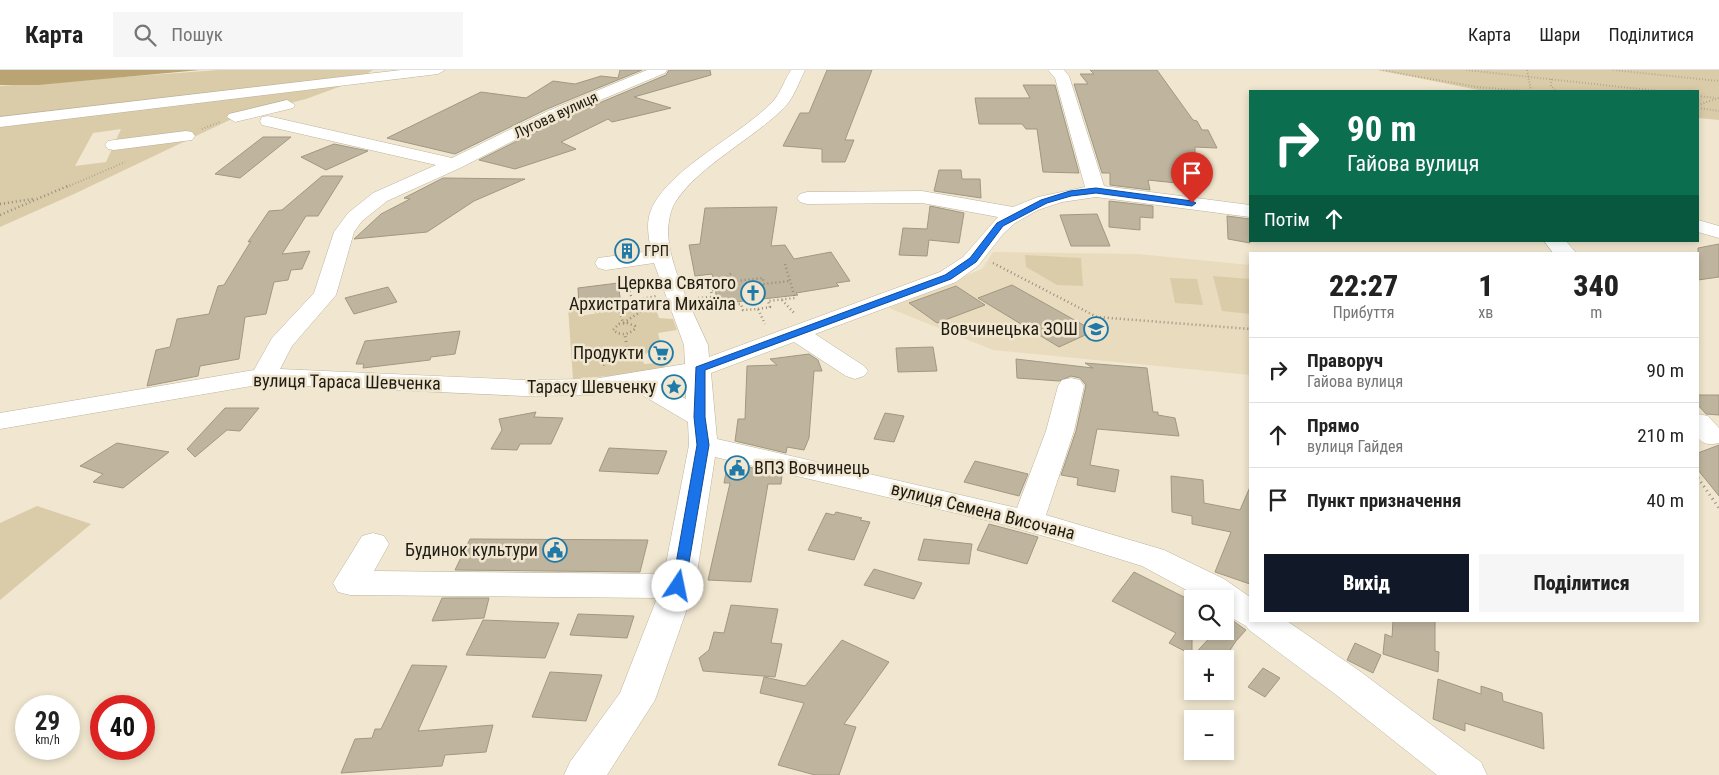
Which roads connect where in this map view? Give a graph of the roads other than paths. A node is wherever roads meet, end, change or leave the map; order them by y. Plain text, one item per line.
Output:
1 (438, 70) edge
2 (660, 70) edge
3 (798, 70) edge
4 (1055, 70) edge
5 (374, 76) junction
6 (235, 117) road end
7 (268, 121) dead end
8 (0, 122) edge
9 (186, 136) road end
10 (114, 145) dead end
11 (454, 164) junction
12 (1096, 191) junction
13 (807, 198) dead end
14 (1249, 211) edge
15 (1017, 214) junction
16 (1699, 226) edge
17 (1719, 232) edge
18 (1555, 242) edge
19 (1564, 252) edge
20 (662, 256) junction
21 (606, 263) dead end
22 (796, 333) junction
23 (699, 369) junction
24 (855, 371) dead end
25 (263, 376) junction
26 (636, 381) junction
27 (1070, 386) dead end
28 (0, 421) edge
29 (701, 431) junction
30 (1028, 521) junction
31 (373, 544) dead end
32 (678, 586) junction
33 (1249, 613) edge
34 (1262, 622) edge
35 (584, 775) edge
36 (1466, 775) edge

1 - 5 street
2 - 11 street, Лугова вулиця
3 - 20 street
4 - 12 street
5 - 6 street
5 - 8 street
7 - 11 street
9 - 10 street
11 - 25 street, Лугова вулиця
12 - 14 street, вулиця Тараса Шевченка
12 - 15 street, вулиця Тараса Шевченка
13 - 15 street
15 - 22 street, вулиця Тараса Шевченка
16 - 17 street
18 - 19 street
20 - 21 street
20 - 23 street
22 - 23 street, вулиця Тараса Шевченка
22 - 24 street
23 - 26 street, вулиця Тараса Шевченка
23 - 29 street
25 - 26 street, вулиця Тараса Шевченка
25 - 28 street, вулиця Тараса Шевченка
26 - 29 street
27 - 30 street
29 - 30 street, вулиця Семена Височана
29 - 32 street
30 - 33 street, вулиця Семена Височана
31 - 32 street
32 - 35 street
34 - 36 street

